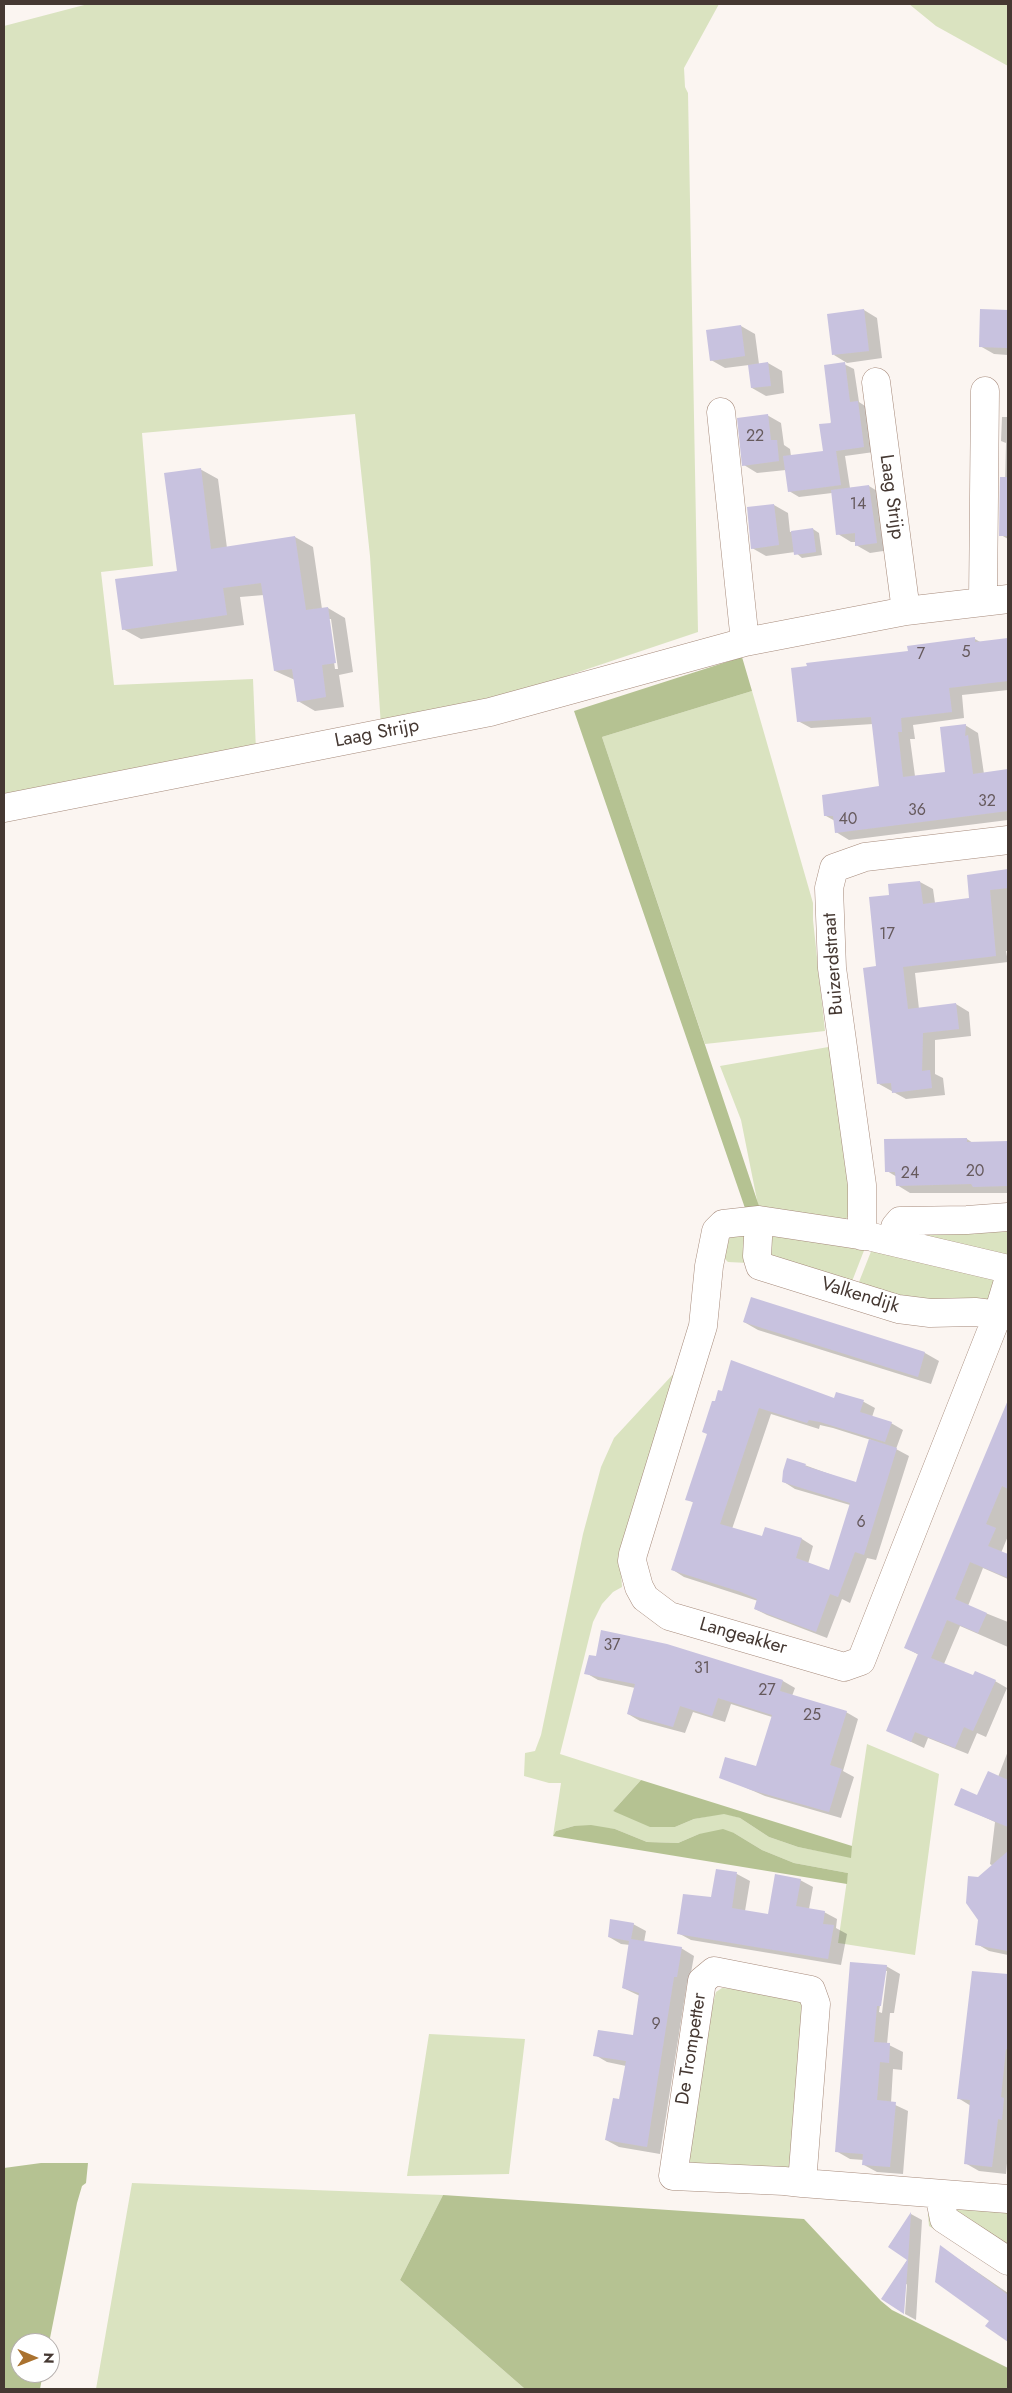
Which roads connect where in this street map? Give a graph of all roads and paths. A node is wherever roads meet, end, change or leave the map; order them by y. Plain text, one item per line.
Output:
1 (876, 382) dead end
2 (985, 391) dead end
3 (721, 412) dead end
4 (996, 600) edge
5 (906, 611) junction
6 (745, 642) junction
7 (4, 808) edge
8 (1008, 840) edge
9 (1008, 1217) edge
10 (757, 1220) junction
11 (862, 1236) junction
12 (893, 1242) junction
13 (1008, 1269) edge
14 (1008, 1281) edge
15 (1003, 1315) edge
16 (802, 2184) junction
17 (939, 2194) junction
18 (1008, 2199) edge
19 (1008, 2261) edge

1 - 5 street, Laag Strijp
2 - 4 street, Laag Strijp
3 - 6 street
4 - 5 street, Laag Strijp
5 - 6 street, Laag Strijp
6 - 7 street, Laag Strijp
8 - 11 street, Buizerdstraat
9 - 12 street
10 - 11 street
10 - 15 street, Valkendijk
10 - 15 street, Langeakker
11 - 12 street
12 - 13 street
14 - 15 street, Langeakker
16 - 16 street, De Trompetter
16 - 17 street, De Trompetter
17 - 18 street, De Trompetter
17 - 19 street

